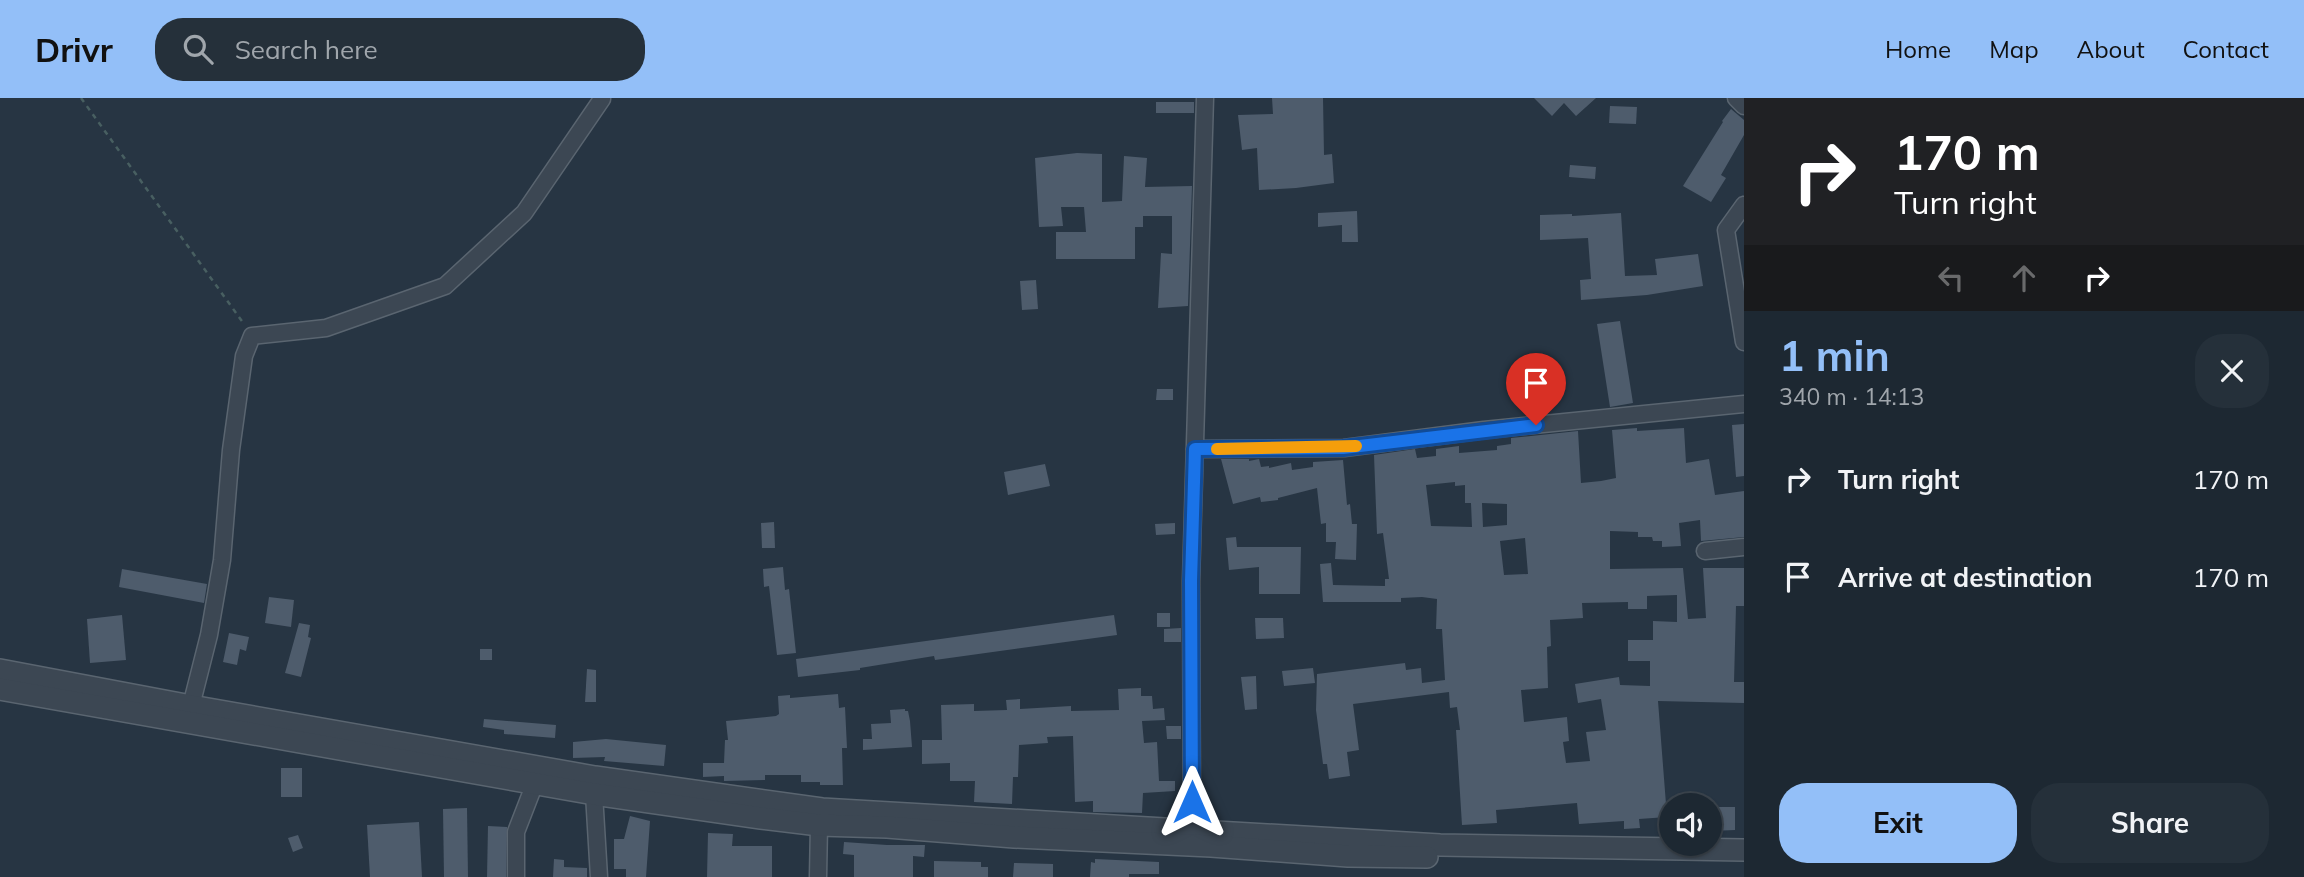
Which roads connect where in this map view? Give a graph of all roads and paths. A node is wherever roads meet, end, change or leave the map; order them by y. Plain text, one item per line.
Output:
1 (81, 98) edge
2 (1205, 98) edge
3 (1735, 98) edge
4 (602, 100) edge
5 (1744, 106) edge
6 (1744, 205) edge
7 (251, 336) junction
8 (1744, 342) edge
9 (1744, 404) edge
10 (1195, 449) junction
11 (1744, 547) edge
12 (1705, 551) dead end
13 (0, 670) edge
14 (0, 689) edge
15 (191, 706) junction
16 (535, 783) junction
17 (594, 794) junction
18 (819, 825) junction
19 (1192, 830) junction
20 (1744, 850) edge
21 (1744, 860) edge
22 (516, 877) edge
23 (599, 877) edge
24 (818, 877) edge

1 - 7 path
2 - 10 street
3 - 5 street
4 - 7 street
6 - 8 street
7 - 15 street
9 - 10 street
10 - 19 street
11 - 12 street
13 - 15 street
14 - 16 street
15 - 19 street
16 - 17 street
16 - 22 street
17 - 18 street
17 - 23 street
18 - 21 street
18 - 24 street
19 - 20 street

